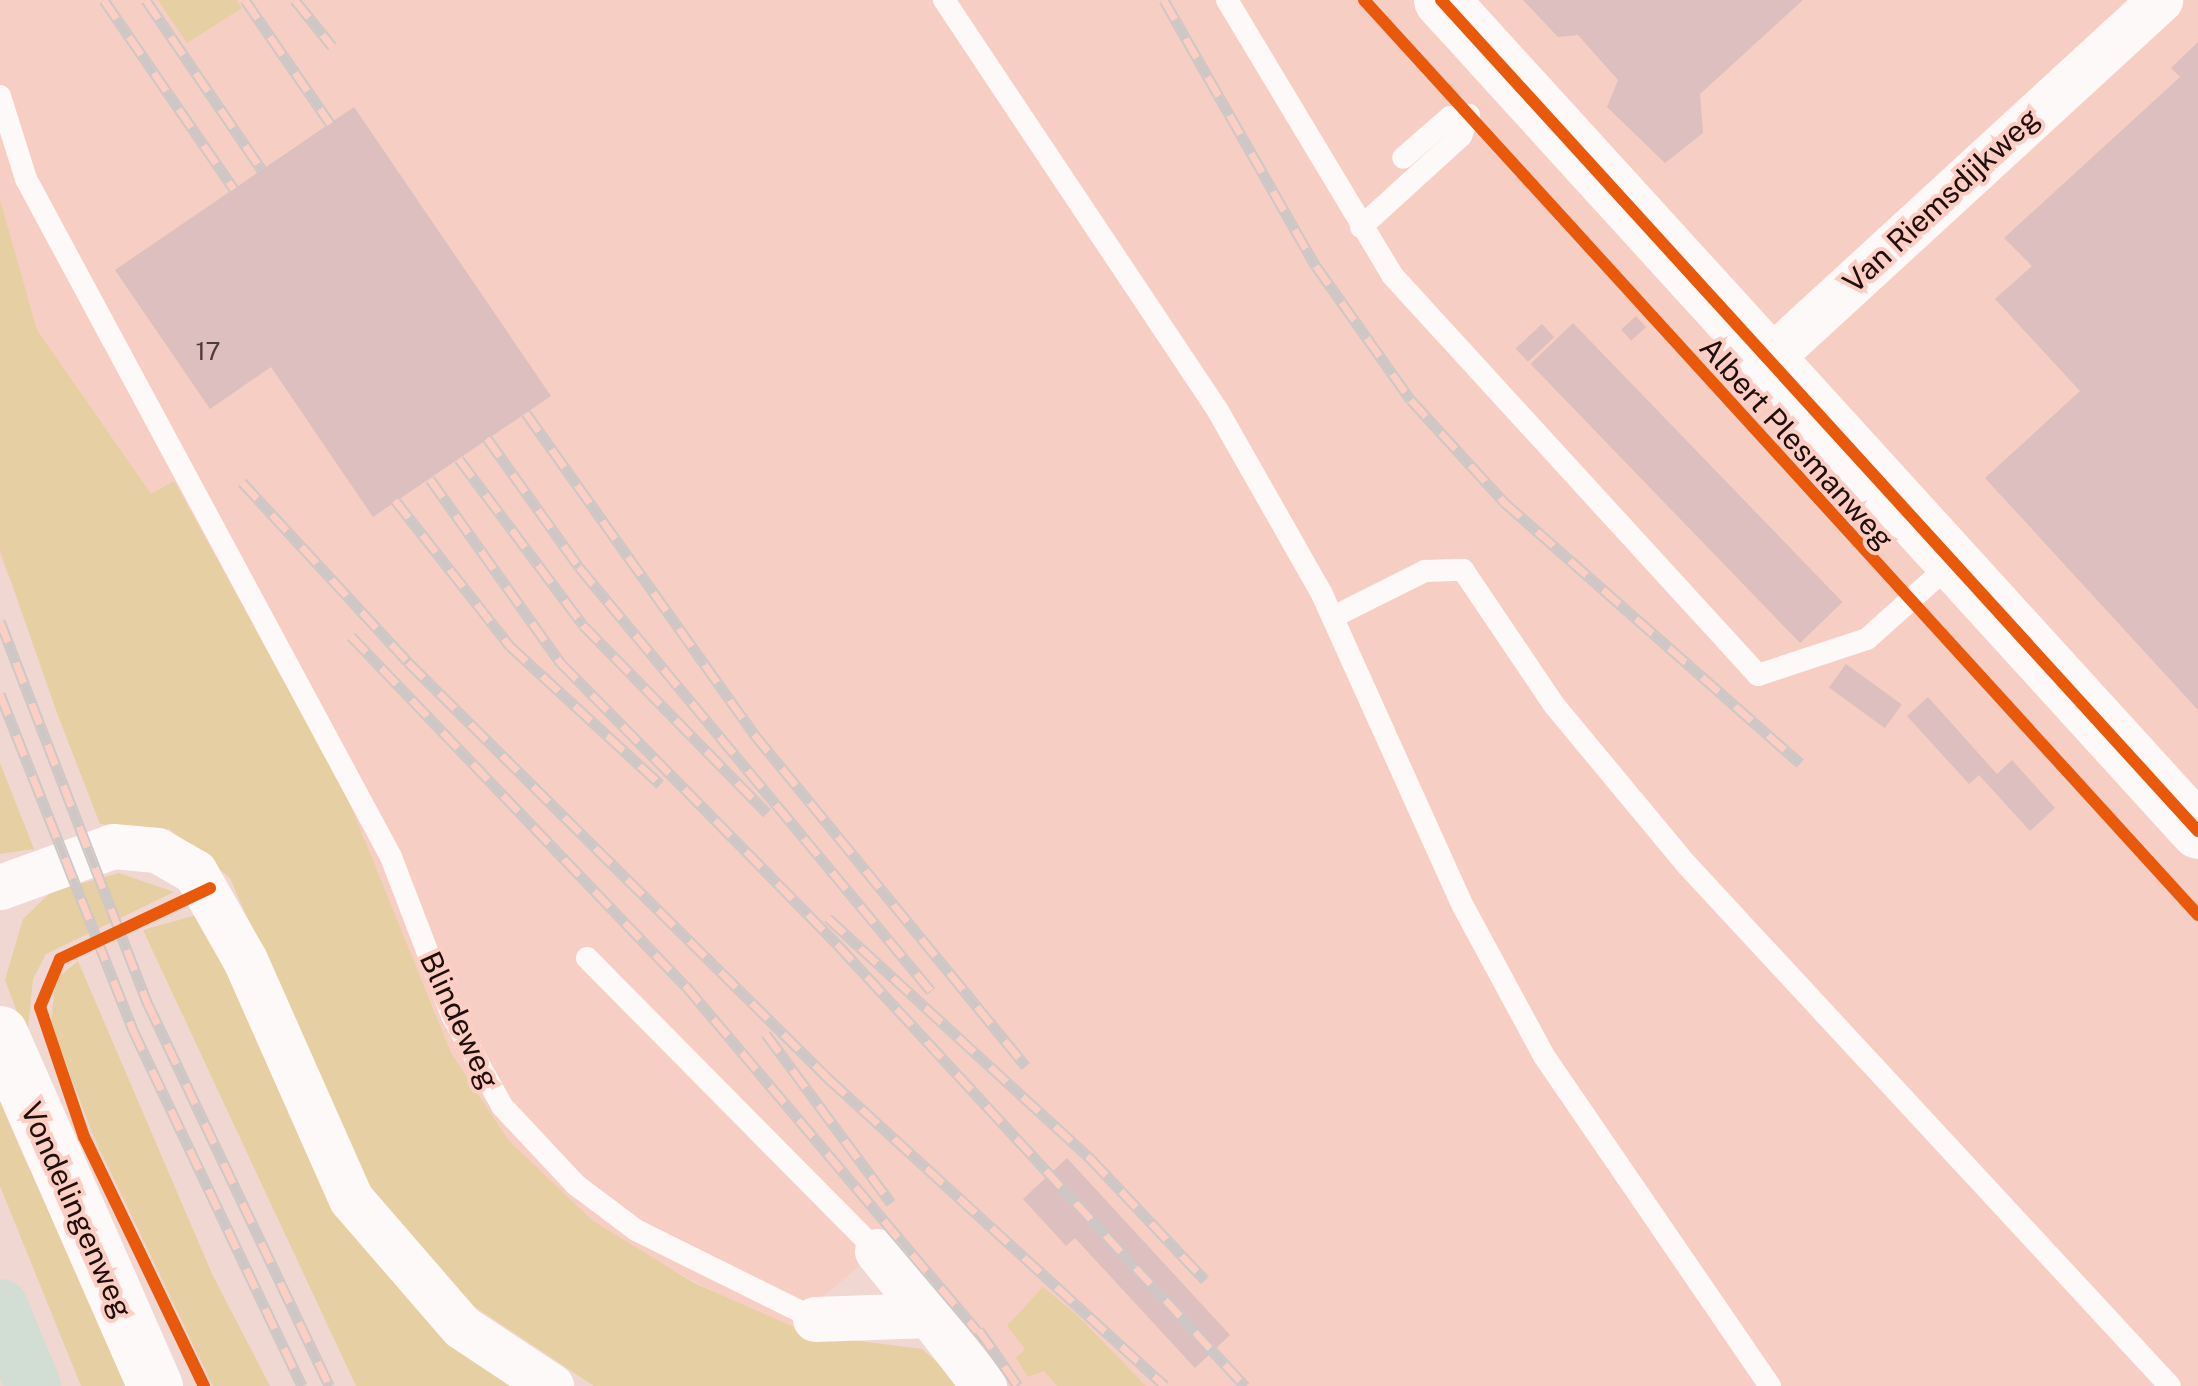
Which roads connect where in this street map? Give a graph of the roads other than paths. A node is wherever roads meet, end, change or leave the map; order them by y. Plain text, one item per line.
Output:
1 (944, 0) edge
2 (1227, 0) edge
3 (1441, 0) edge
4 (2160, 0) edge
5 (0, 96) edge
6 (1409, 168) dead end
7 (1361, 228) junction
8 (1767, 361) junction
9 (1954, 560) junction
10 (1332, 616) junction
11 (2198, 830) edge
12 (0, 887) edge
13 (587, 958) dead end
14 (0, 1034) edge
15 (877, 1250) joint
16 (0, 1306) edge
17 (929, 1315) junction
18 (815, 1318) joint
19 (33, 1386) edge
20 (155, 1386) edge
21 (551, 1386) edge
22 (984, 1386) edge
23 (1770, 1386) edge
24 (2170, 1386) edge

1 - 10 lane
2 - 7 lane
3 - 8 street, Albert Plesmanweg
4 - 8 street, Van Riemsdijkweg
5 - 18 lane, Blindeweg
6 - 7 lane
7 - 9 lane
8 - 9 street, Albert Plesmanweg
9 - 11 street, Albert Plesmanweg
10 - 23 lane
10 - 24 lane
12 - 21 street
13 - 15 lane
14 - 20 street, Vondelingenweg
15 - 17 street
16 - 19 highway
17 - 18 street, Blindeweg
17 - 22 street

